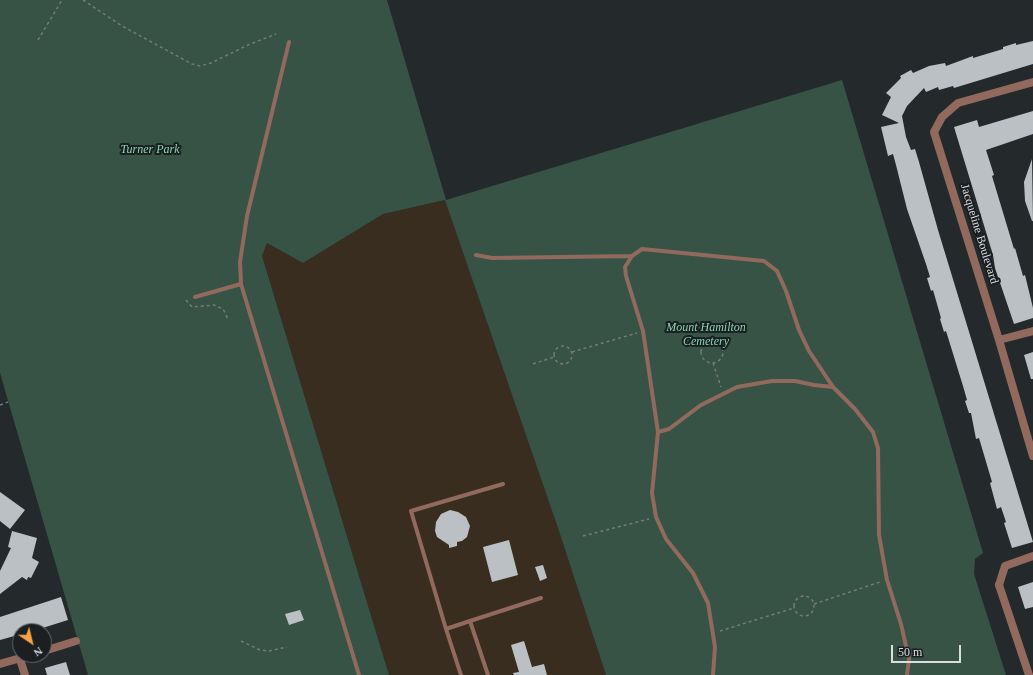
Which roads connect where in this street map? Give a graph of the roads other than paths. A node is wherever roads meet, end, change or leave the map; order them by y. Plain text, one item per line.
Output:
1 (289, 42) dead end
2 (1033, 82) edge
3 (476, 254) dead end
4 (632, 256) junction
5 (241, 284) junction
6 (195, 297) dead end
7 (1033, 331) edge
8 (999, 340) junction
9 (833, 387) junction
10 (658, 432) junction
11 (1033, 456) edge
12 (503, 484) dead end
13 (1033, 556) edge
14 (541, 598) dead end
15 (470, 621) junction
16 (446, 629) junction
17 (76, 641) dead end
18 (52, 648) edge
19 (12, 661) edge
20 (21, 663) edge
21 (0, 664) edge
22 (25, 675) edge
23 (359, 675) edge
24 (461, 675) edge
25 (488, 675) edge
26 (713, 675) edge
27 (907, 675) edge
28 (1029, 675) edge

1 - 5 lane
2 - 8 street, Jacqueline Boulevard
3 - 4 lane
4 - 9 lane
4 - 10 lane
5 - 6 lane
5 - 23 lane
7 - 8 street
8 - 11 street, Jacqueline Boulevard
9 - 10 lane
9 - 27 lane
10 - 26 lane
12 - 16 lane
13 - 28 street
14 - 15 lane
15 - 16 lane
15 - 25 lane
16 - 24 lane
17 - 18 street
19 - 21 street
20 - 22 street

